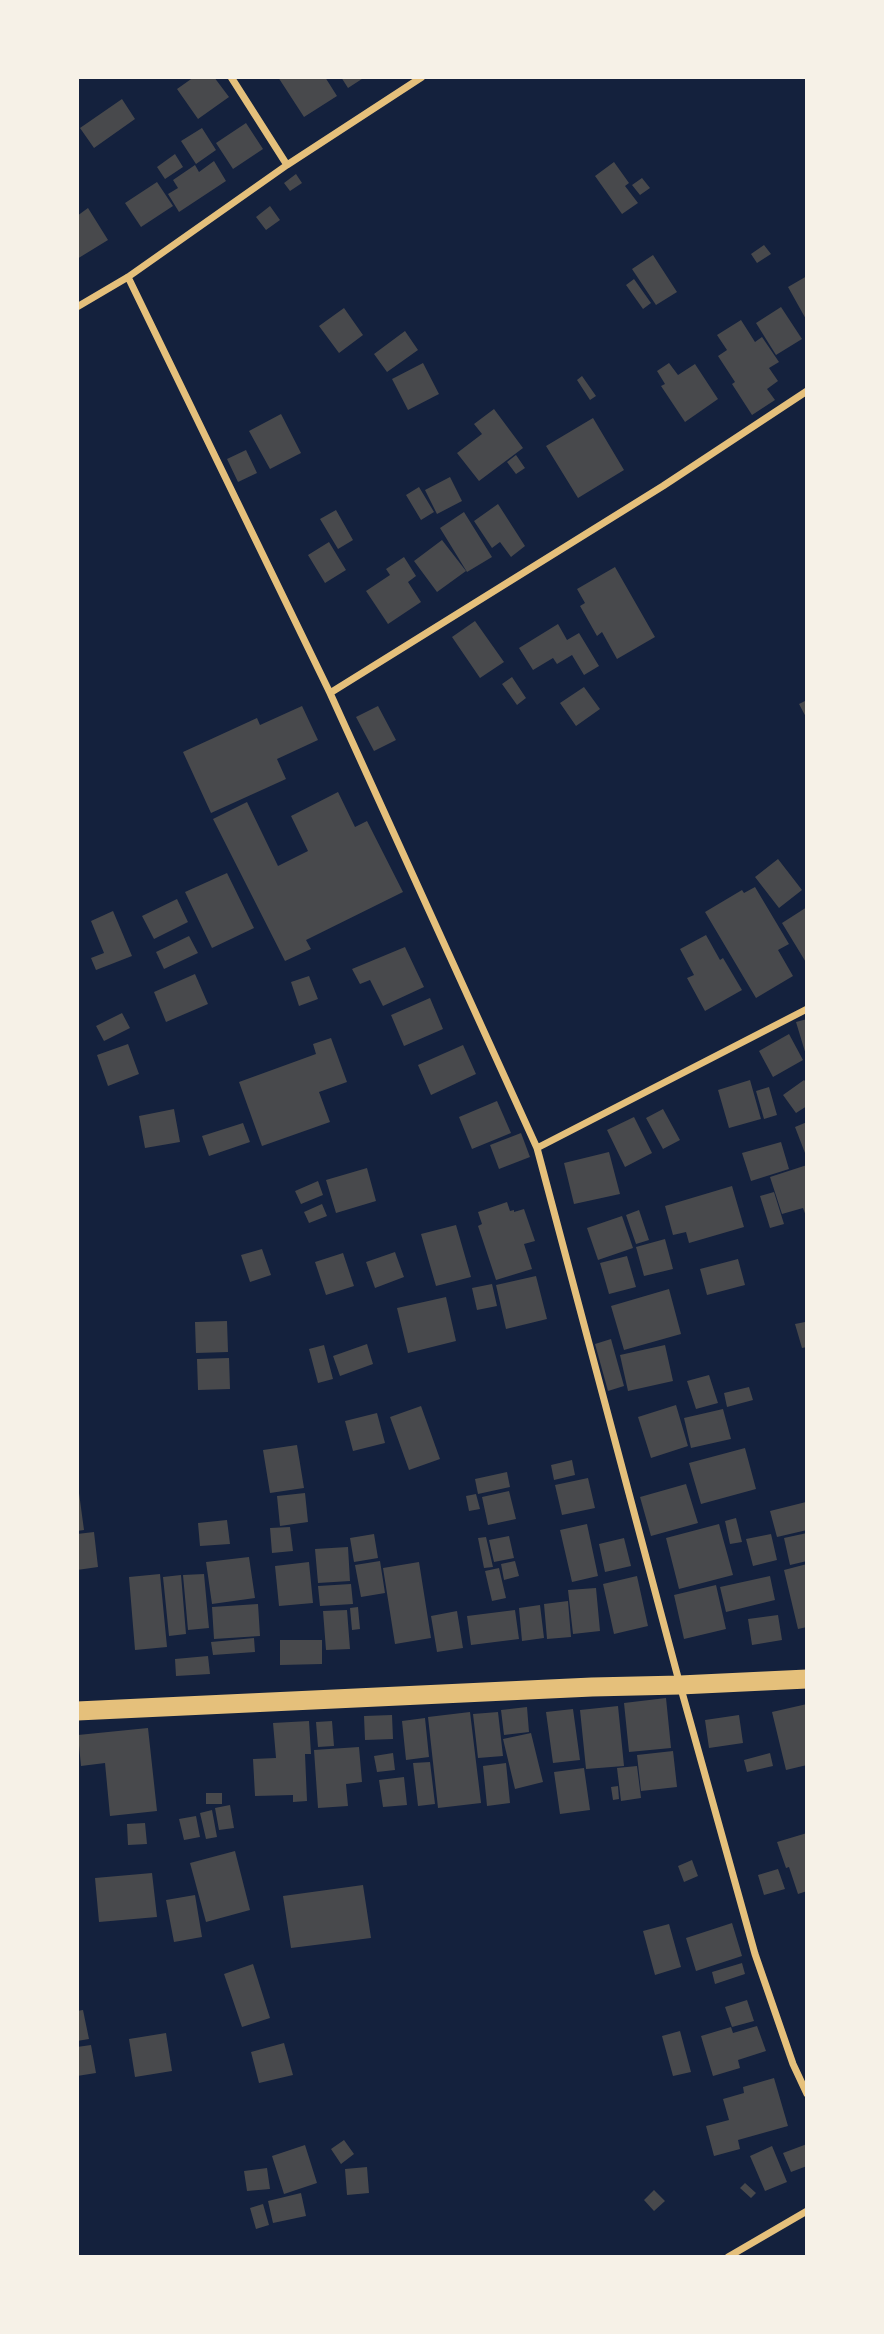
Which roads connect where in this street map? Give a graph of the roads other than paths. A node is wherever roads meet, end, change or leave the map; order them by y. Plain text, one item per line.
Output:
1 (231, 77) edge
2 (422, 77) edge
3 (287, 166) junction
4 (128, 277) junction
5 (77, 307) edge
6 (807, 391) edge
7 (330, 693) junction
8 (807, 1009) edge
9 (537, 1148) junction
10 (807, 1679) edge
11 (680, 1685) junction
12 (77, 1711) edge
13 (807, 2094) edge
14 (807, 2211) edge
15 (728, 2257) edge

1 - 3 street
2 - 3 street
3 - 4 street
4 - 5 street
4 - 7 street
6 - 7 street
7 - 9 street
8 - 9 street
9 - 11 street
10 - 11 highway
11 - 12 highway
11 - 13 street
14 - 15 street

